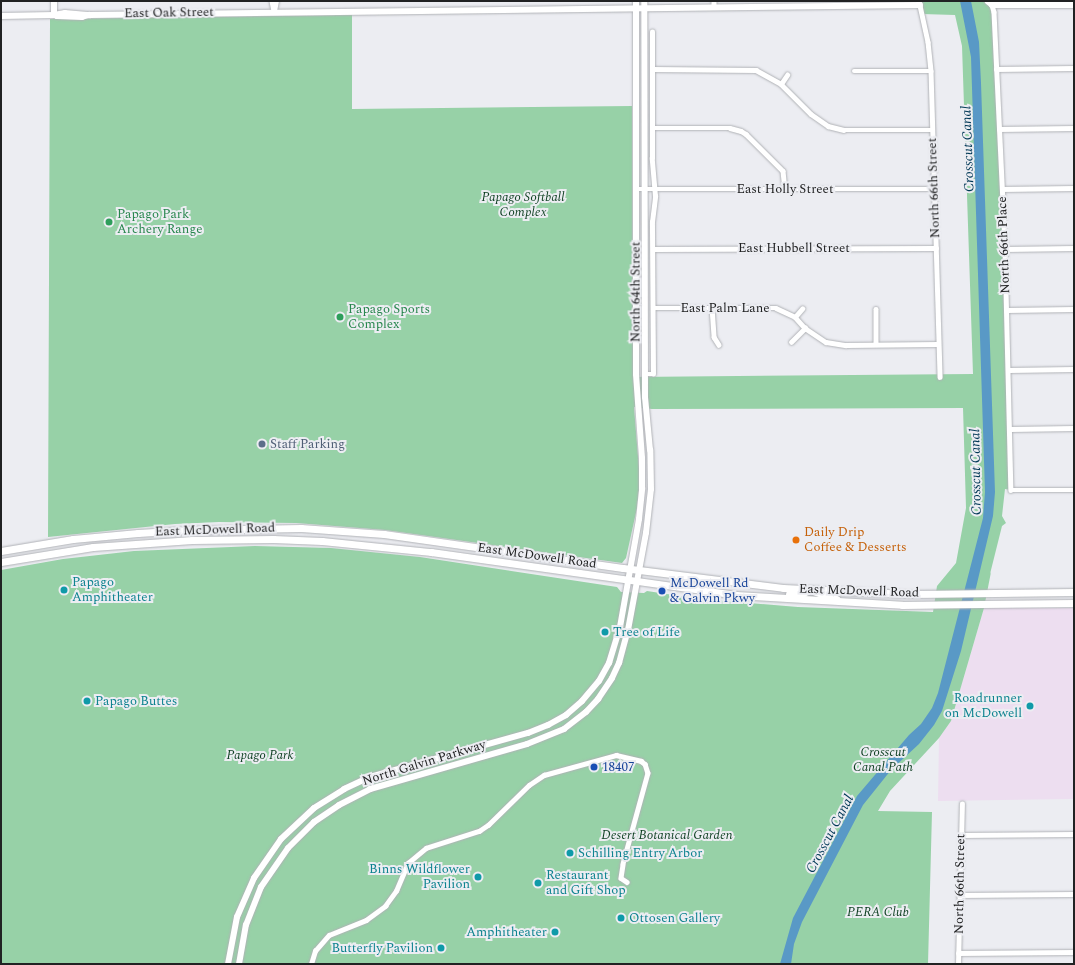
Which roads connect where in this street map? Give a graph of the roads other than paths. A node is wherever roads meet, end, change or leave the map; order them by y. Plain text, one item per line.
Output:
1 (54, 1) edge
2 (272, 1) edge
3 (276, 1) edge
4 (636, 1) edge
5 (644, 1) edge
6 (920, 3) edge
7 (990, 3) edge
8 (714, 4) edge
9 (1074, 5) edge
10 (636, 8) junction
11 (644, 8) junction
12 (274, 11) junction
13 (54, 15) junction
14 (1, 16) edge
15 (652, 32) dead end
16 (1074, 68) edge
17 (996, 69) junction
18 (652, 70) junction
19 (854, 71) dead end
20 (931, 71) junction
21 (787, 75) dead end
22 (780, 84) junction
23 (652, 128) junction
24 (1074, 128) edge
25 (999, 129) junction
26 (932, 130) junction
27 (1074, 188) edge
28 (655, 189) junction
29 (934, 189) junction
30 (1002, 189) junction
31 (636, 190) junction
32 (644, 190) junction
33 (785, 190) junction
34 (936, 248) junction
35 (1074, 248) edge
36 (653, 249) junction
37 (1005, 249) junction
38 (712, 307) junction
39 (653, 308) junction
40 (802, 309) dead end
41 (876, 309) dead end
42 (1074, 309) edge
43 (1007, 310) junction
44 (796, 317) junction
45 (805, 328) junction
46 (791, 342) dead end
47 (876, 344) junction
48 (938, 344) junction
49 (719, 345) dead end
50 (1074, 369) edge
51 (1008, 370) junction
52 (645, 374) junction
53 (940, 376) dead end
54 (1074, 428) edge
55 (1010, 429) junction
56 (651, 457) junction
57 (642, 458) junction
58 (1074, 490) edge
59 (1, 551) edge
60 (1, 562) edge
61 (630, 569) junction
62 (639, 570) junction
63 (628, 581) junction
64 (637, 582) junction
65 (810, 590) junction
66 (1074, 592) edge
67 (755, 596) junction
68 (857, 603) junction
69 (1074, 603) edge
70 (962, 804) dead end
71 (1074, 834) edge
72 (961, 835) junction
73 (627, 882) dead end
74 (1074, 894) edge
75 (960, 895) junction
76 (1074, 952) edge
77 (958, 953) junction
78 (228, 964) edge
79 (239, 964) edge
80 (311, 964) edge
81 (958, 964) edge

1 - 13 street
2 - 12 street
3 - 12 street
4 - 10 main road, North 64th Street
5 - 11 main road, North 64th Street
6 - 8 street, East Oak Street
6 - 20 street, North 66th Street
7 - 9 street
7 - 17 street, North 66th Place
8 - 11 street, East Oak Street
10 - 11 street, East Oak Street
10 - 12 street, East Oak Street
10 - 31 main road, North 64th Street
11 - 32 main road, North 64th Street
12 - 13 street, East Oak Street
13 - 14 street, East Oak Street
15 - 18 street, North 64th Street
16 - 17 street
17 - 25 street, North 66th Place
18 - 22 street
18 - 23 street, North 64th Street
19 - 20 street
20 - 26 street, North 66th Street
21 - 22 street
22 - 26 street
23 - 28 street, North 64th Street
23 - 33 street
24 - 25 street
25 - 30 street, North 66th Place
26 - 29 street, North 66th Street
27 - 30 street
28 - 32 street, East Holly Street
28 - 33 street, East Holly Street
28 - 36 street, North 64th Street
29 - 33 street, East Holly Street
29 - 34 street, North 66th Street
30 - 37 street, North 66th Place
31 - 32 street, East Holly Street
31 - 57 main road, North 64th Street
32 - 52 main road, North 64th Street
34 - 36 street, East Hubbell Street
34 - 48 street, North 66th Street
35 - 37 street
36 - 39 street, North 64th Street
37 - 43 street, North 66th Place
38 - 39 street, East Palm Lane
38 - 44 street, East Palm Lane
38 - 49 street
39 - 52 street, North 64th Street
40 - 44 street
41 - 47 street
42 - 43 street
43 - 51 street, North 66th Place
44 - 45 street, East Palm Lane
45 - 46 street
45 - 47 street, East Palm Lane
47 - 48 street, East Palm Lane
48 - 53 street, North 66th Street
50 - 51 street
51 - 55 street, North 66th Place
52 - 56 main road, North 64th Street
54 - 55 street
55 - 58 street, North 66th Place
56 - 57 main road
56 - 62 main road, North 64th Street
57 - 61 main road, North 64th Street
59 - 61 main road, East McDowell Road
60 - 63 main road, East McDowell Road
61 - 62 main road, East McDowell Road
61 - 63 main road, North 64th Street
62 - 64 main road, North 64th Street
62 - 65 main road, East McDowell Road
63 - 64 main road, East McDowell Road
63 - 78 main road, North Galvin Parkway
64 - 67 main road, East McDowell Road
64 - 79 main road, North Galvin Parkway
65 - 66 main road, East McDowell Road
65 - 67 main road
65 - 68 main road
67 - 68 main road, East McDowell Road
68 - 69 main road, East McDowell Road
70 - 72 street, North 66th Street
71 - 72 street
72 - 75 street, North 66th Street
73 - 80 street
74 - 75 street
75 - 77 street, North 66th Street
76 - 77 street
77 - 81 street, North 66th Street

